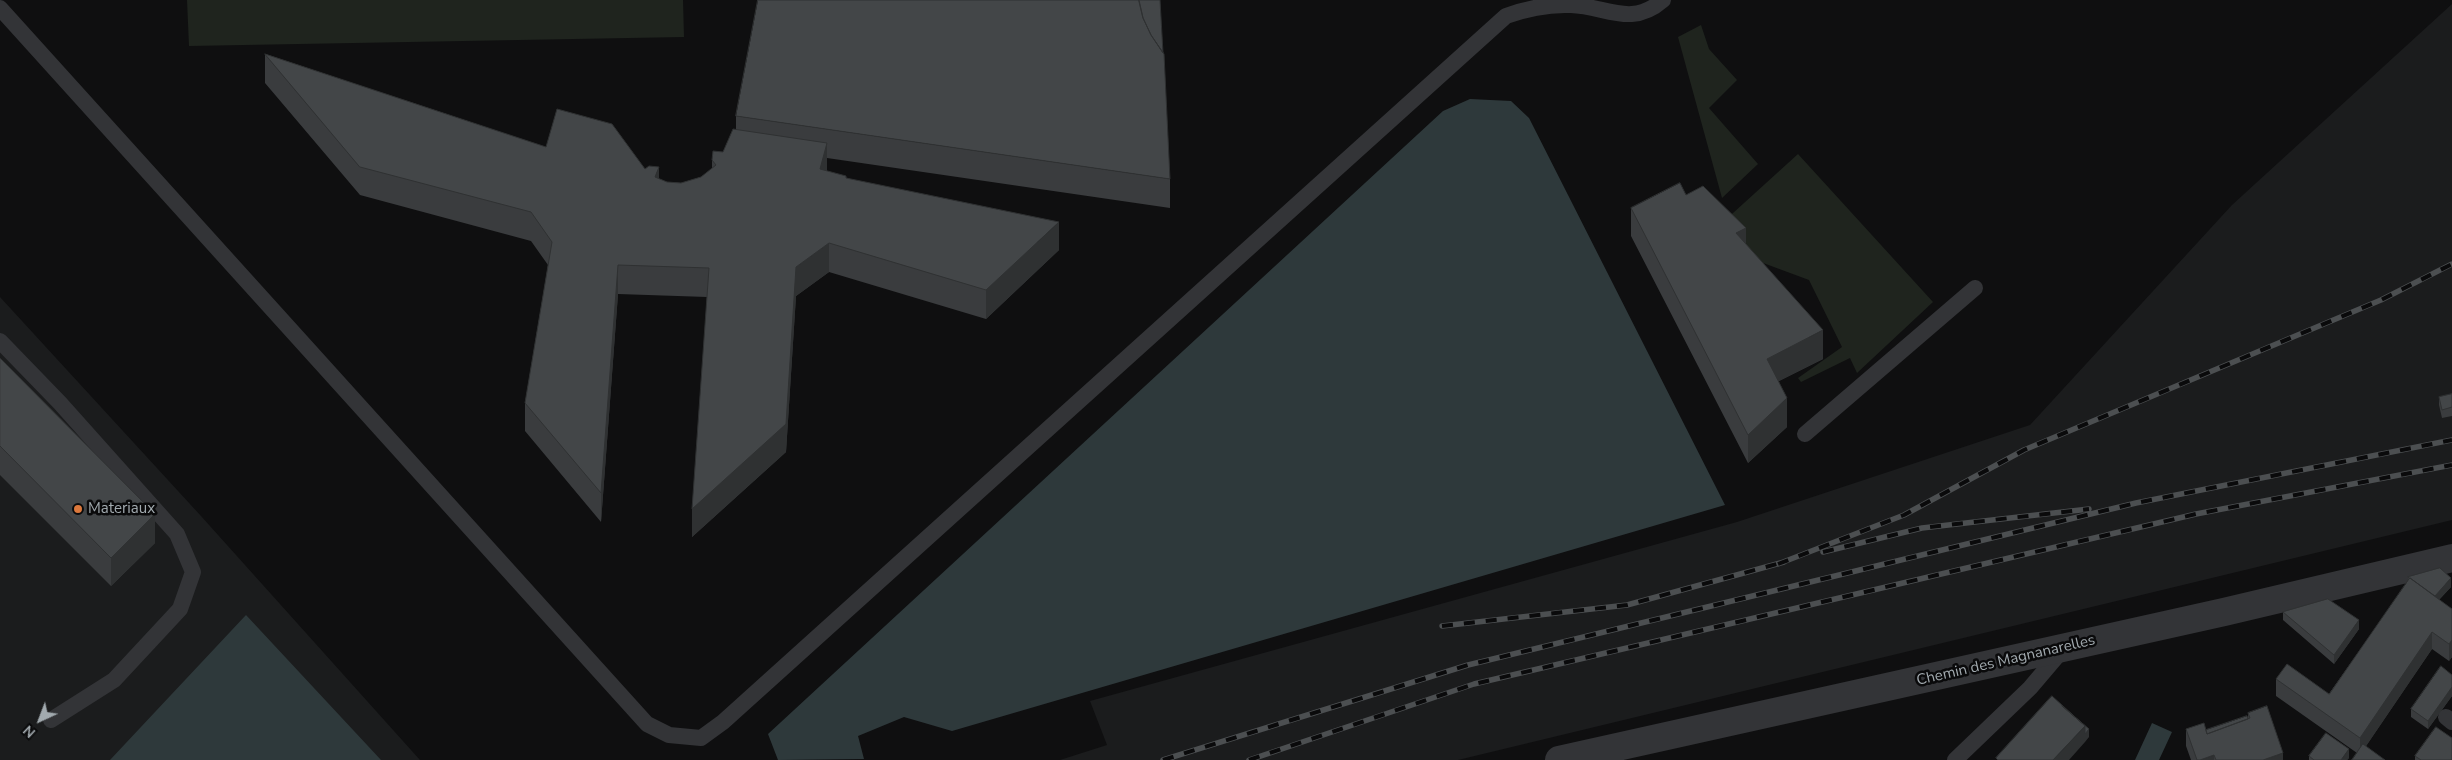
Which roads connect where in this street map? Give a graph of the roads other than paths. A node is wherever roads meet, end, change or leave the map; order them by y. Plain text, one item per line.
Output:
1 (1663, 0) edge
2 (0, 8) edge
3 (1975, 288) dead end
4 (0, 341) edge
5 (1805, 434) dead end
6 (2452, 558) edge
7 (2064, 648) junction
8 (51, 720) dead end
9 (1559, 760) edge
10 (1954, 760) edge

1 - 2 lane
3 - 5 lane
4 - 8 lane
6 - 7 street, Chemin des Magnanarelles
7 - 9 street, Chemin des Magnanarelles
7 - 10 lane

